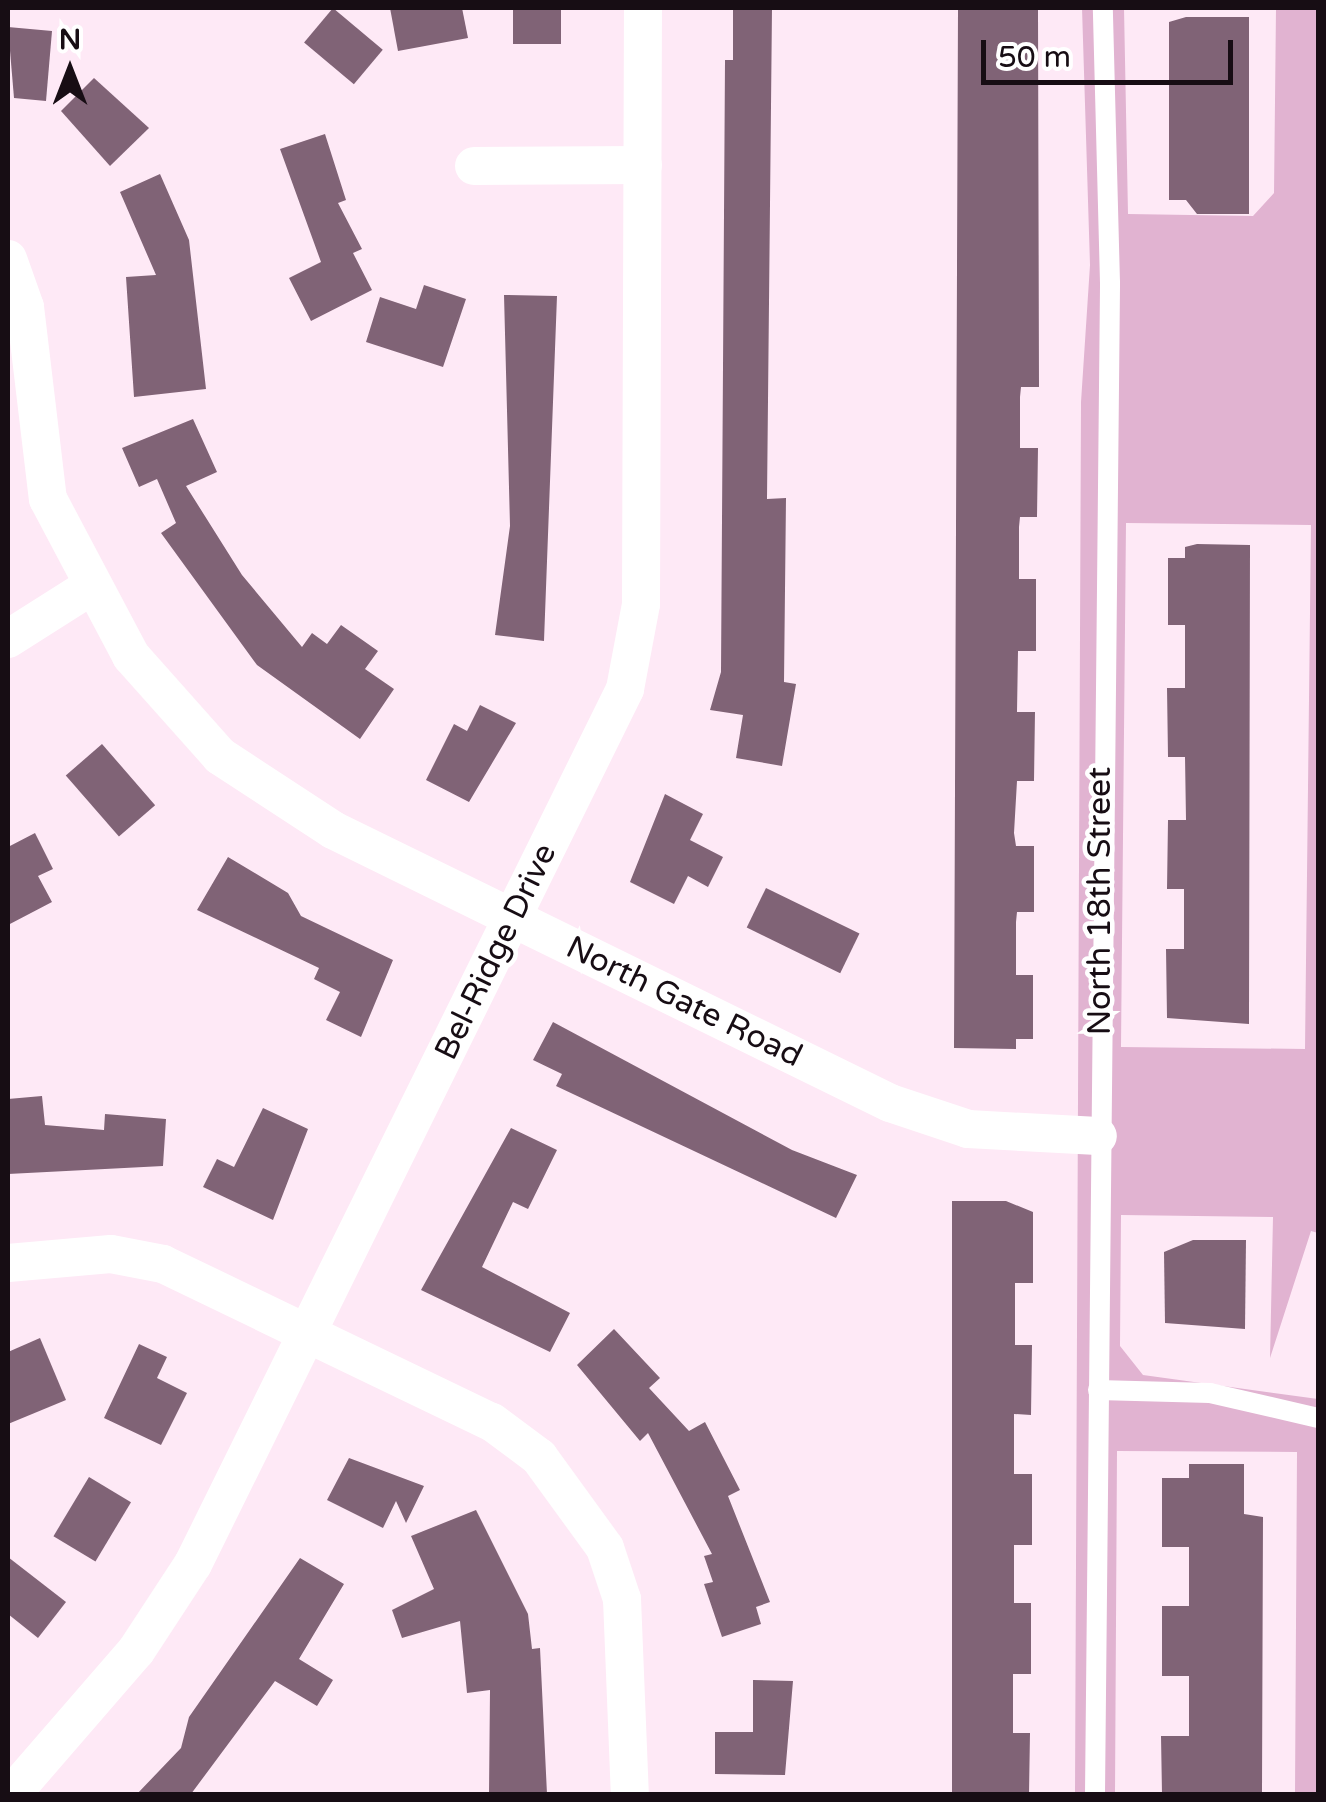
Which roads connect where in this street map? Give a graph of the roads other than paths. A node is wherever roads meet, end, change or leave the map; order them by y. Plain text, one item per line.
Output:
1 (643, 8) edge
2 (1103, 8) edge
3 (642, 165) junction
4 (474, 166) dead end
5 (8, 260) edge
6 (90, 586) junction
7 (8, 639) edge
8 (512, 918) junction
9 (1098, 1136) junction
10 (8, 1263) edge
11 (312, 1330) junction
12 (1098, 1390) junction
13 (1318, 1418) edge
14 (12, 1794) edge
15 (630, 1794) edge
16 (1095, 1794) edge

1 - 3 street, Bel-Ridge Drive
2 - 9 lane, North 18th Street
3 - 4 street
3 - 8 street, Bel-Ridge Drive
5 - 6 street, North Gate Road
6 - 7 street
6 - 8 street, North Gate Road
8 - 9 street, North Gate Road
8 - 11 street, Bel-Ridge Drive
9 - 12 lane, North 18th Street
10 - 11 street
11 - 14 street, Bel-Ridge Drive
11 - 15 street
12 - 13 lane
12 - 16 lane, North 18th Street

